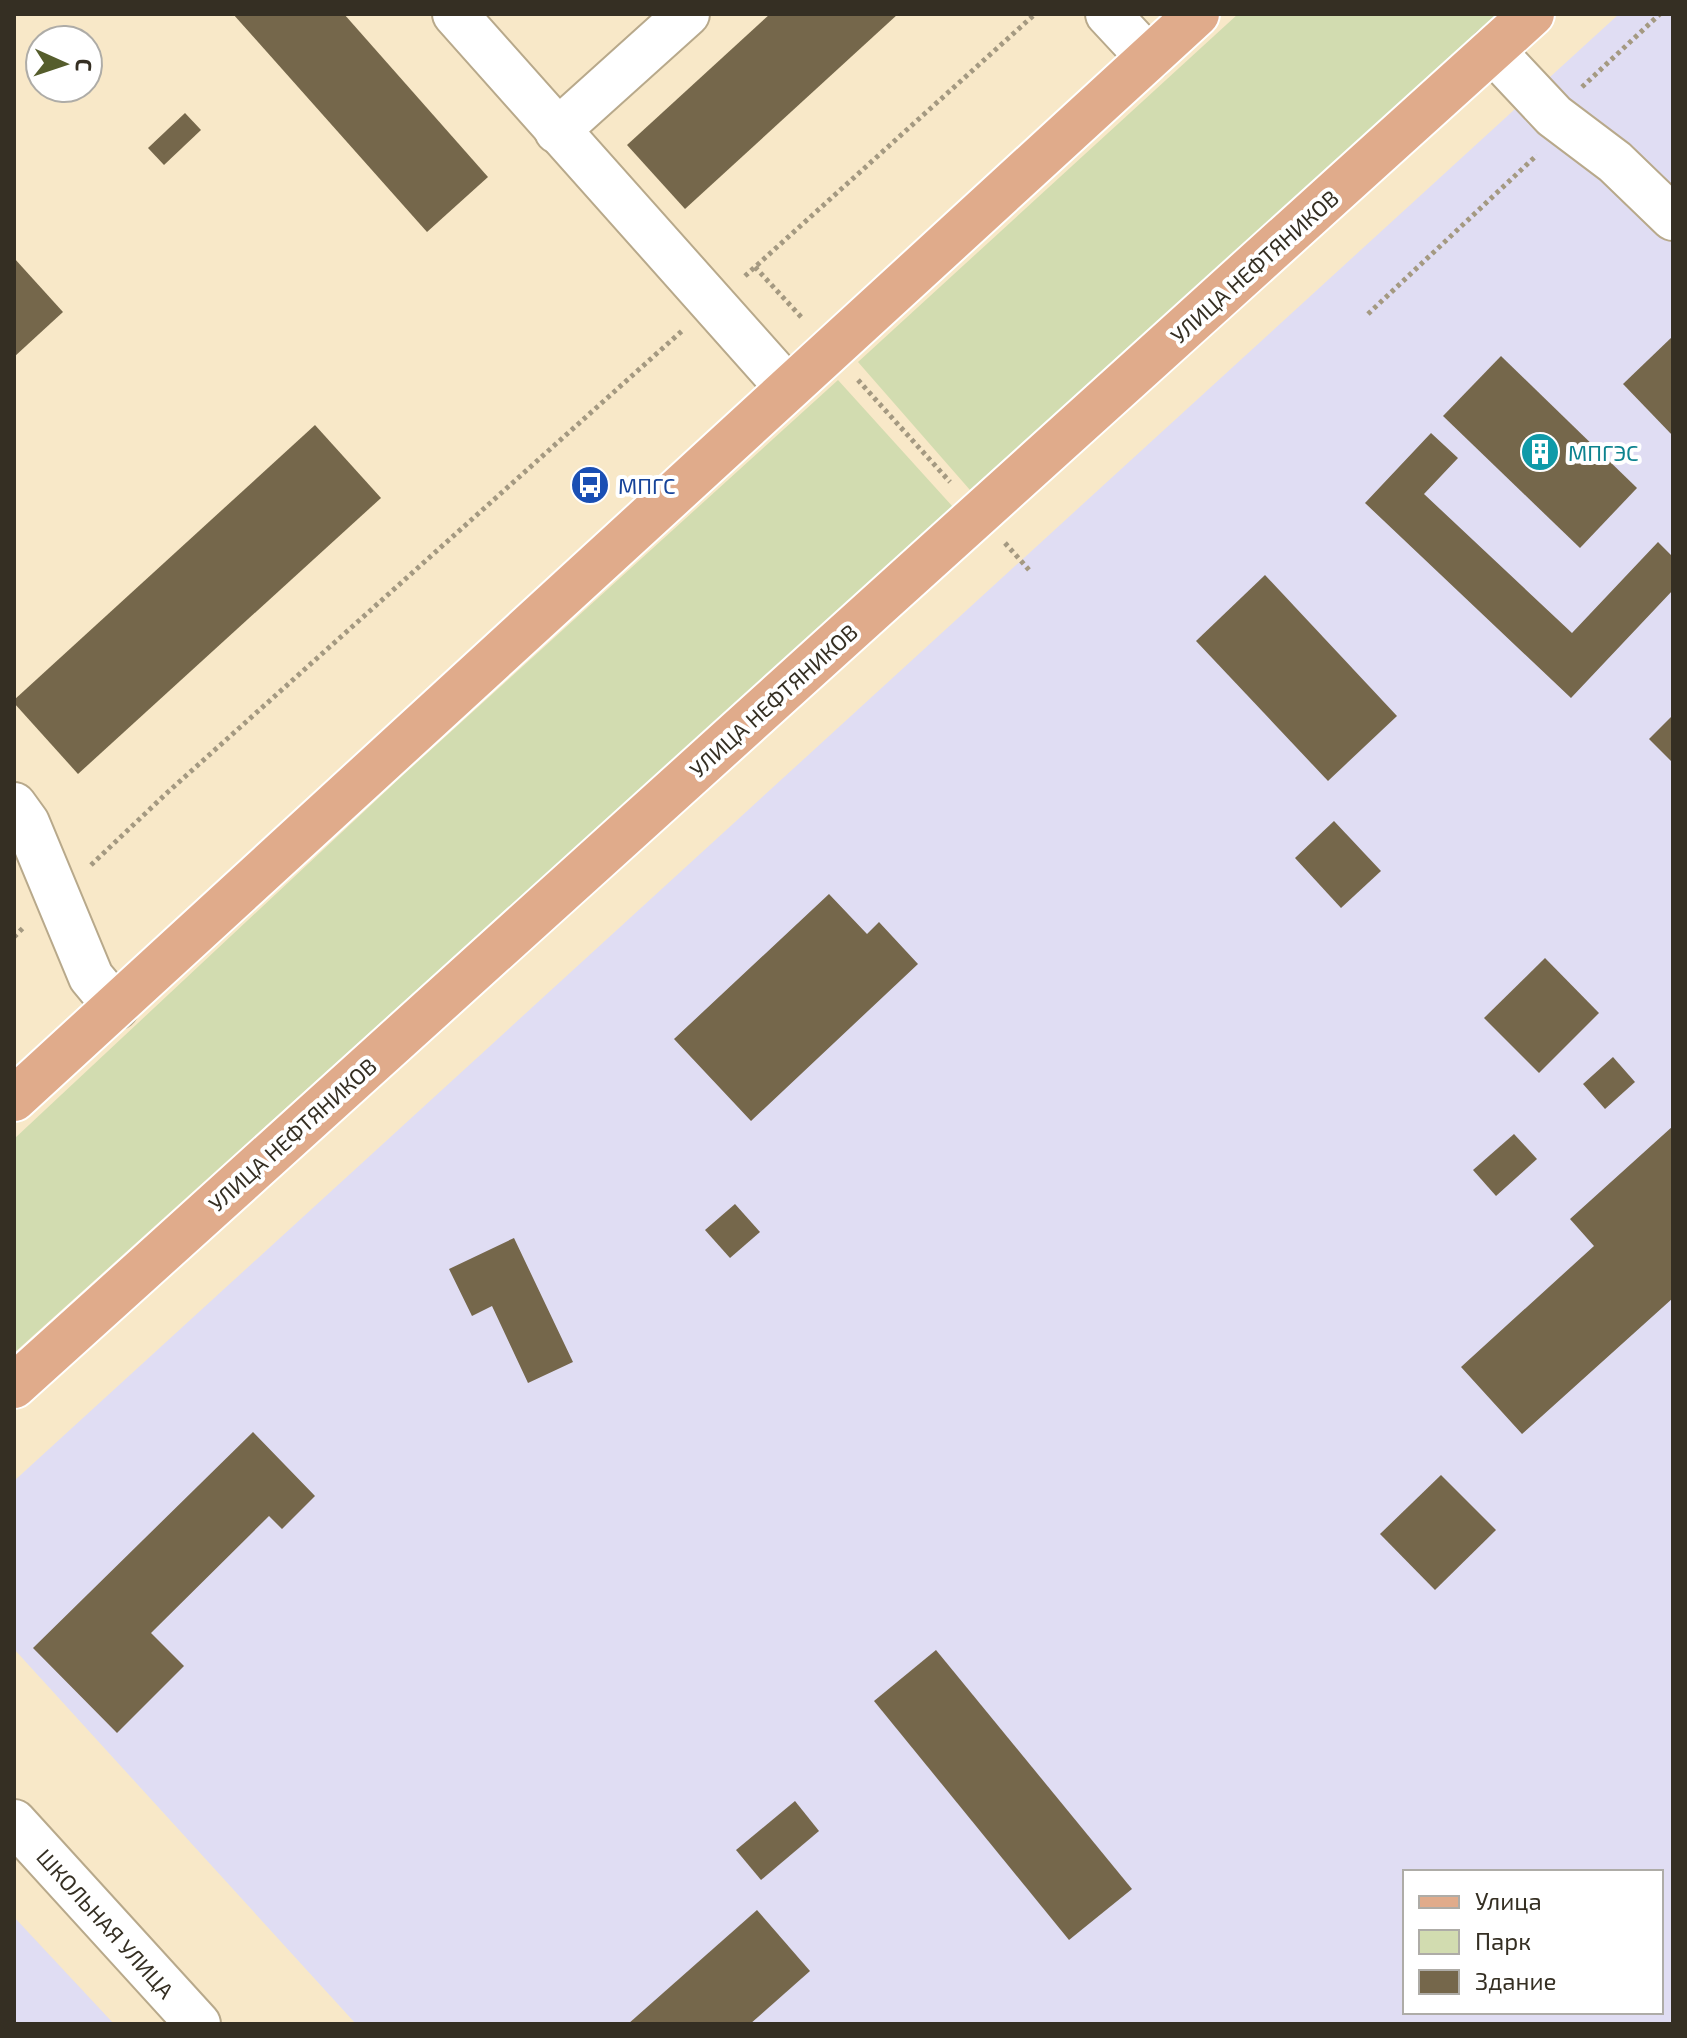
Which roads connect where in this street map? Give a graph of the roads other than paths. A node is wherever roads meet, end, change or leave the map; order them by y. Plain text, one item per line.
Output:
1 (687, 14) edge
2 (1108, 14) edge
3 (1197, 14) edge
4 (1532, 14) edge
5 (461, 16) edge
6 (1492, 50) junction
7 (1149, 58) junction
8 (557, 131) junction
9 (1673, 218) edge
10 (787, 387) junction
11 (14, 805) edge
12 (116, 1007) junction
13 (14, 1099) edge
14 (14, 1386) edge
15 (14, 1822) edge
16 (198, 2024) edge

1 - 8 street
2 - 7 street
3 - 7 main road
4 - 6 main road, УЛИЦА НЕФТЯНИКОВ
5 - 8 street
6 - 9 street
6 - 14 main road, УЛИЦА НЕФТЯНИКОВ
7 - 10 main road
8 - 10 street
10 - 12 main road
11 - 12 street
12 - 13 main road
15 - 16 street, ШКОЛЬНАЯ УЛИЦА

